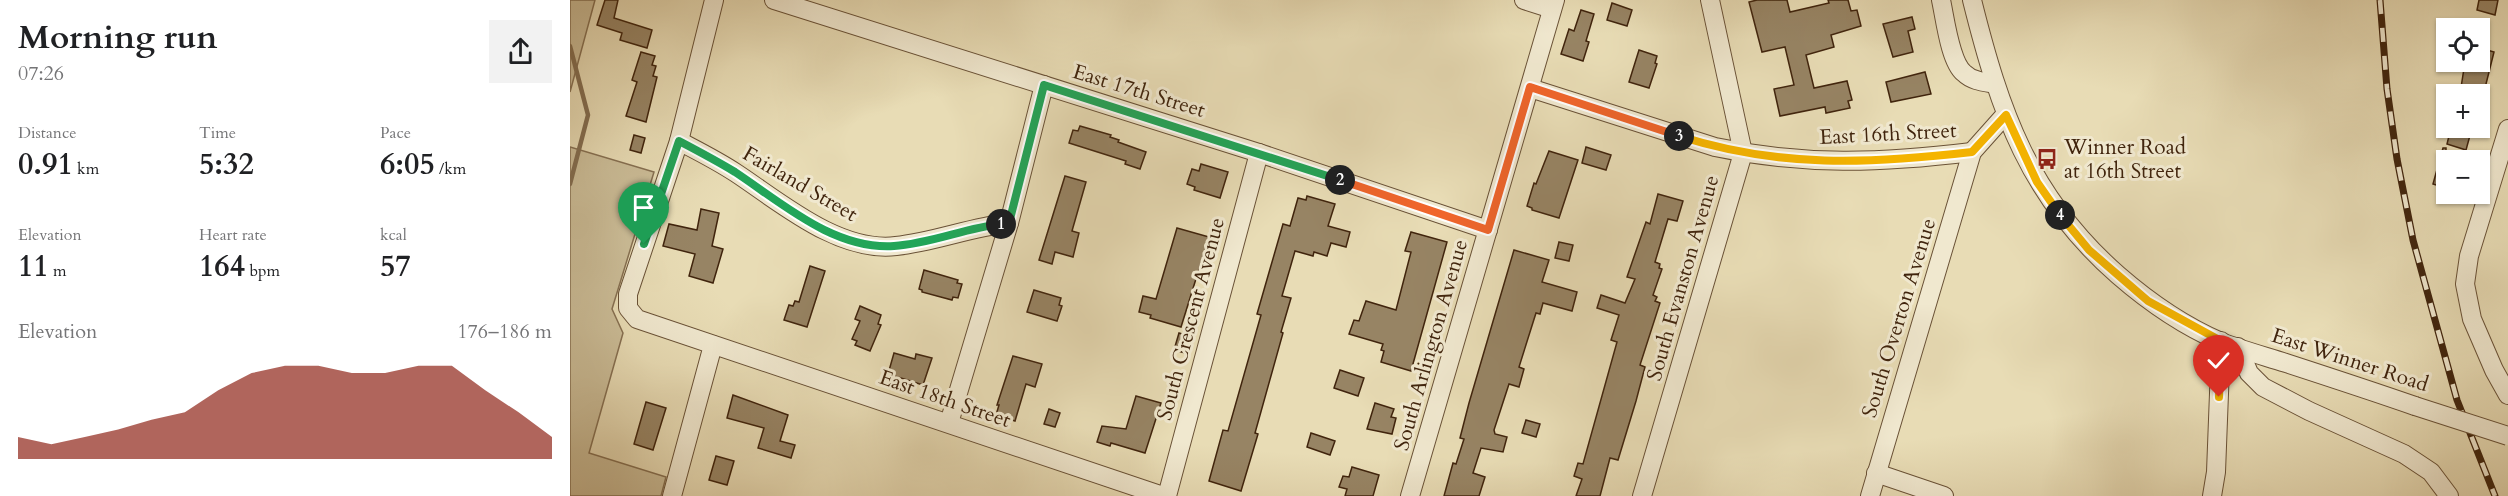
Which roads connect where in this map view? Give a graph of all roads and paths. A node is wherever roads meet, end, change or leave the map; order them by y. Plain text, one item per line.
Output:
1 (714, 0) edge
2 (774, 0) edge
3 (1524, 0) edge
4 (1710, 0) edge
5 (1941, 0) edge
6 (1972, 0) edge
7 (1553, 4) edge
8 (1995, 84) junction
9 (1044, 85) junction
10 (1530, 87) junction
11 (2006, 115) junction
12 (2508, 129) edge
13 (679, 141) junction
14 (1972, 152) junction
15 (1259, 153) junction
16 (1743, 153) junction
17 (1009, 223) junction
18 (1488, 230) junction
19 (2229, 344) junction
20 (713, 345) junction
21 (2508, 395) edge
22 (949, 423) junction
23 (2508, 436) edge
24 (1876, 473) junction
25 (672, 496) edge
26 (1165, 496) edge
27 (1410, 496) edge
28 (1642, 496) edge
29 (1870, 496) edge
30 (1944, 496) edge
31 (2212, 496) edge
32 (2449, 496) edge

1 - 13 street
2 - 9 street, East 17th Street
3 - 7 street
4 - 16 street, South Evanston Avenue
5 - 8 street
6 - 8 street, East Winner Road
7 - 10 street, South Arlington Avenue
8 - 11 street, East Winner Road
9 - 15 street, East 17th Street
9 - 17 street
10 - 16 street, East 16th Street
10 - 18 street, South Arlington Avenue
11 - 14 street
11 - 19 street, East Winner Road
12 - 21 street
13 - 17 street, Fairland Street
13 - 20 street, East 18th Street
14 - 16 street, East 16th Street
14 - 24 street, South Overton Avenue
15 - 18 street, East 17th Street
15 - 26 street, South Crescent Avenue
16 - 28 street, South Evanston Avenue
17 - 22 street
18 - 27 street, South Arlington Avenue
19 - 23 street, East Winner Road, bridge
19 - 31 street
19 - 32 street
20 - 22 street, East 18th Street
20 - 25 street
22 - 26 street, East 18th Street
24 - 29 street, South Overton Avenue
24 - 30 street

